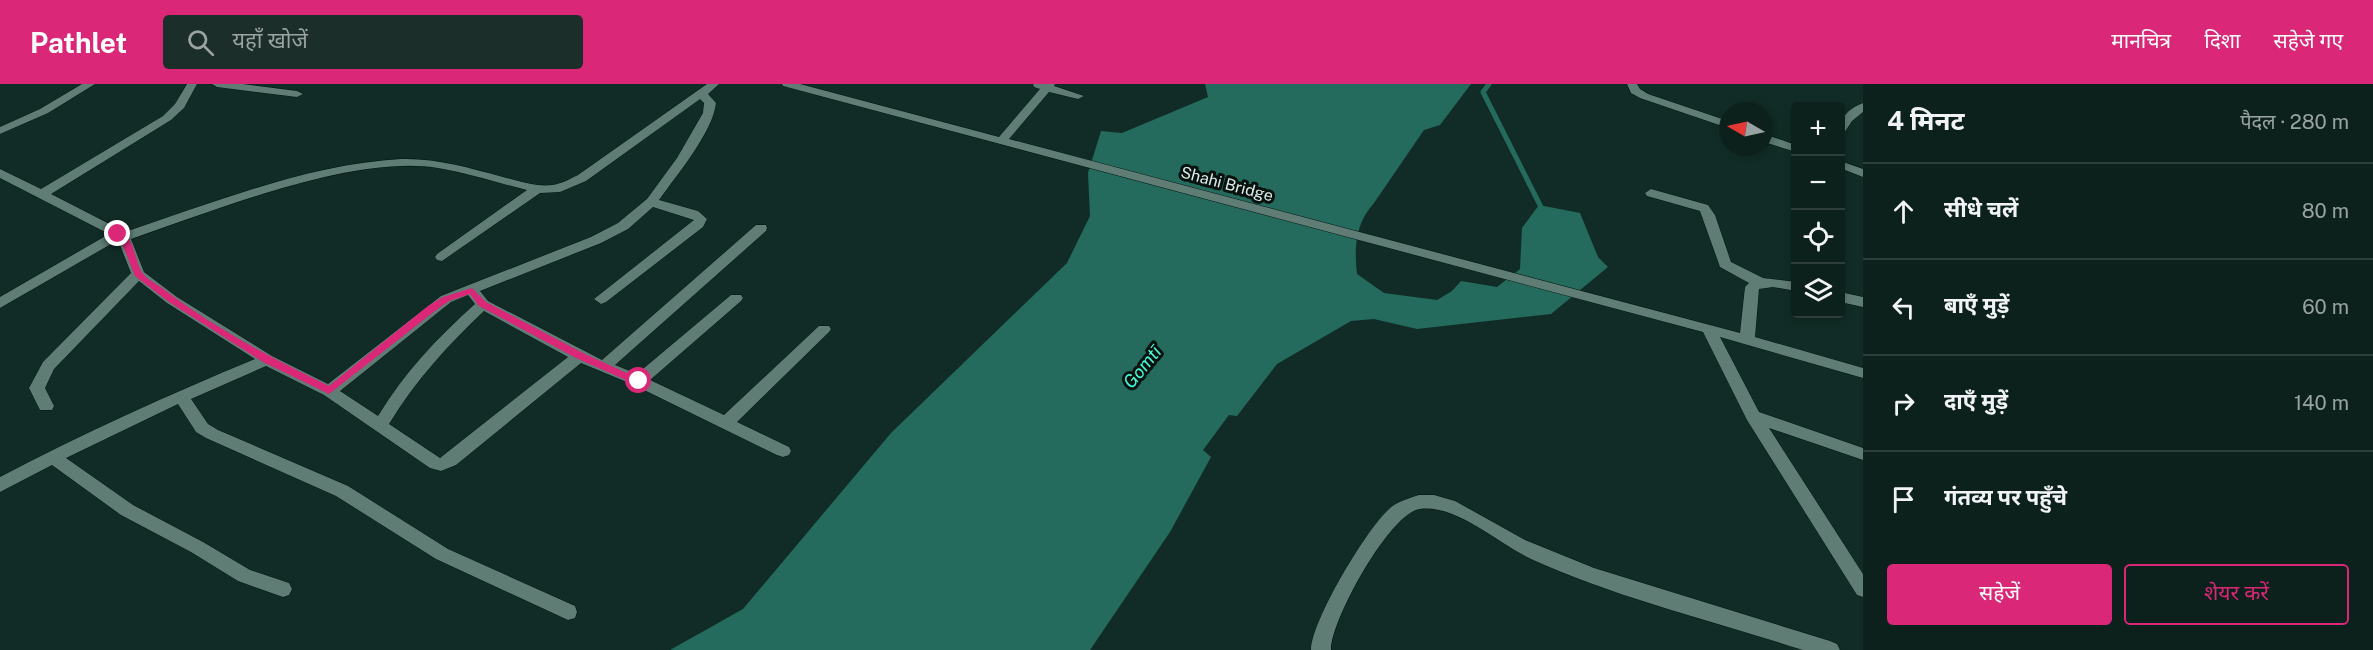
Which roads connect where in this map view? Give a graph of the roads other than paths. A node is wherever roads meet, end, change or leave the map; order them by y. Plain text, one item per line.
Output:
1 (90, 84) edge
2 (192, 84) edge
3 (217, 84) edge
4 (714, 84) edge
5 (787, 84) edge
6 (1632, 84) edge
7 (1044, 85) edge
8 (297, 94) dead end
9 (702, 94) junction
10 (1078, 96) dead end
11 (1863, 106) edge
12 (1719, 122) edge
13 (1845, 122) edge
14 (0, 131) edge
15 (1001, 141) junction
16 (1773, 141) edge
17 (1791, 146) edge
18 (1845, 166) edge
19 (1863, 172) edge
20 (0, 173) edge
21 (537, 189) junction
22 (1651, 193) dead end
23 (42, 194) junction
24 (651, 202) junction
25 (761, 228) dead end
26 (121, 235) junction
27 (442, 257) dead end
28 (138, 274) junction
29 (1760, 282) junction
30 (1791, 286) edge
31 (472, 291) junction
32 (736, 298) dead end
33 (1845, 298) edge
34 (601, 299) dead end
35 (1863, 302) edge
36 (0, 303) edge
37 (483, 304) junction
38 (824, 329) dead end
39 (1708, 329) junction
40 (1747, 340) junction
41 (579, 356) junction
42 (267, 360) junction
43 (604, 366) junction
44 (1863, 373) edge
45 (639, 381) junction
46 (329, 391) junction
47 (180, 395) junction
48 (46, 406) dead end
49 (1753, 416) junction
50 (381, 424) junction
51 (725, 424) junction
52 (783, 451) dead end
53 (1863, 454) edge
54 (52, 457) junction
55 (0, 485) edge
56 (1863, 589) edge
57 (284, 590) dead end
58 (568, 612) dead end
59 (1321, 650) edge
60 (1830, 650) edge

1 - 14 street
2 - 23 street
3 - 8 street
4 - 9 street
5 - 15 street, Shahi Bridge
6 - 12 street
7 - 10 street
7 - 15 street
9 - 21 street
9 - 24 street
11 - 13 street
15 - 39 street, Shahi Bridge
16 - 17 street
18 - 19 street
20 - 23 street
21 - 26 street
21 - 27 street
22 - 29 street
23 - 26 street
24 - 31 street
24 - 34 street
25 - 43 street
26 - 28 street
26 - 36 street
28 - 42 street
28 - 48 street
29 - 30 street
29 - 40 street
31 - 37 street
31 - 46 street
32 - 45 street
33 - 35 street
37 - 41 street
37 - 50 street
38 - 51 street
39 - 40 street, Shahi Bridge
39 - 49 street
40 - 44 street, Shahi Bridge
41 - 43 street
41 - 50 street
42 - 46 street
42 - 47 street
43 - 45 street
45 - 51 street
46 - 50 street
47 - 54 street
47 - 58 street
49 - 53 street
49 - 56 street
51 - 52 street
54 - 55 street
54 - 57 street
59 - 60 street

